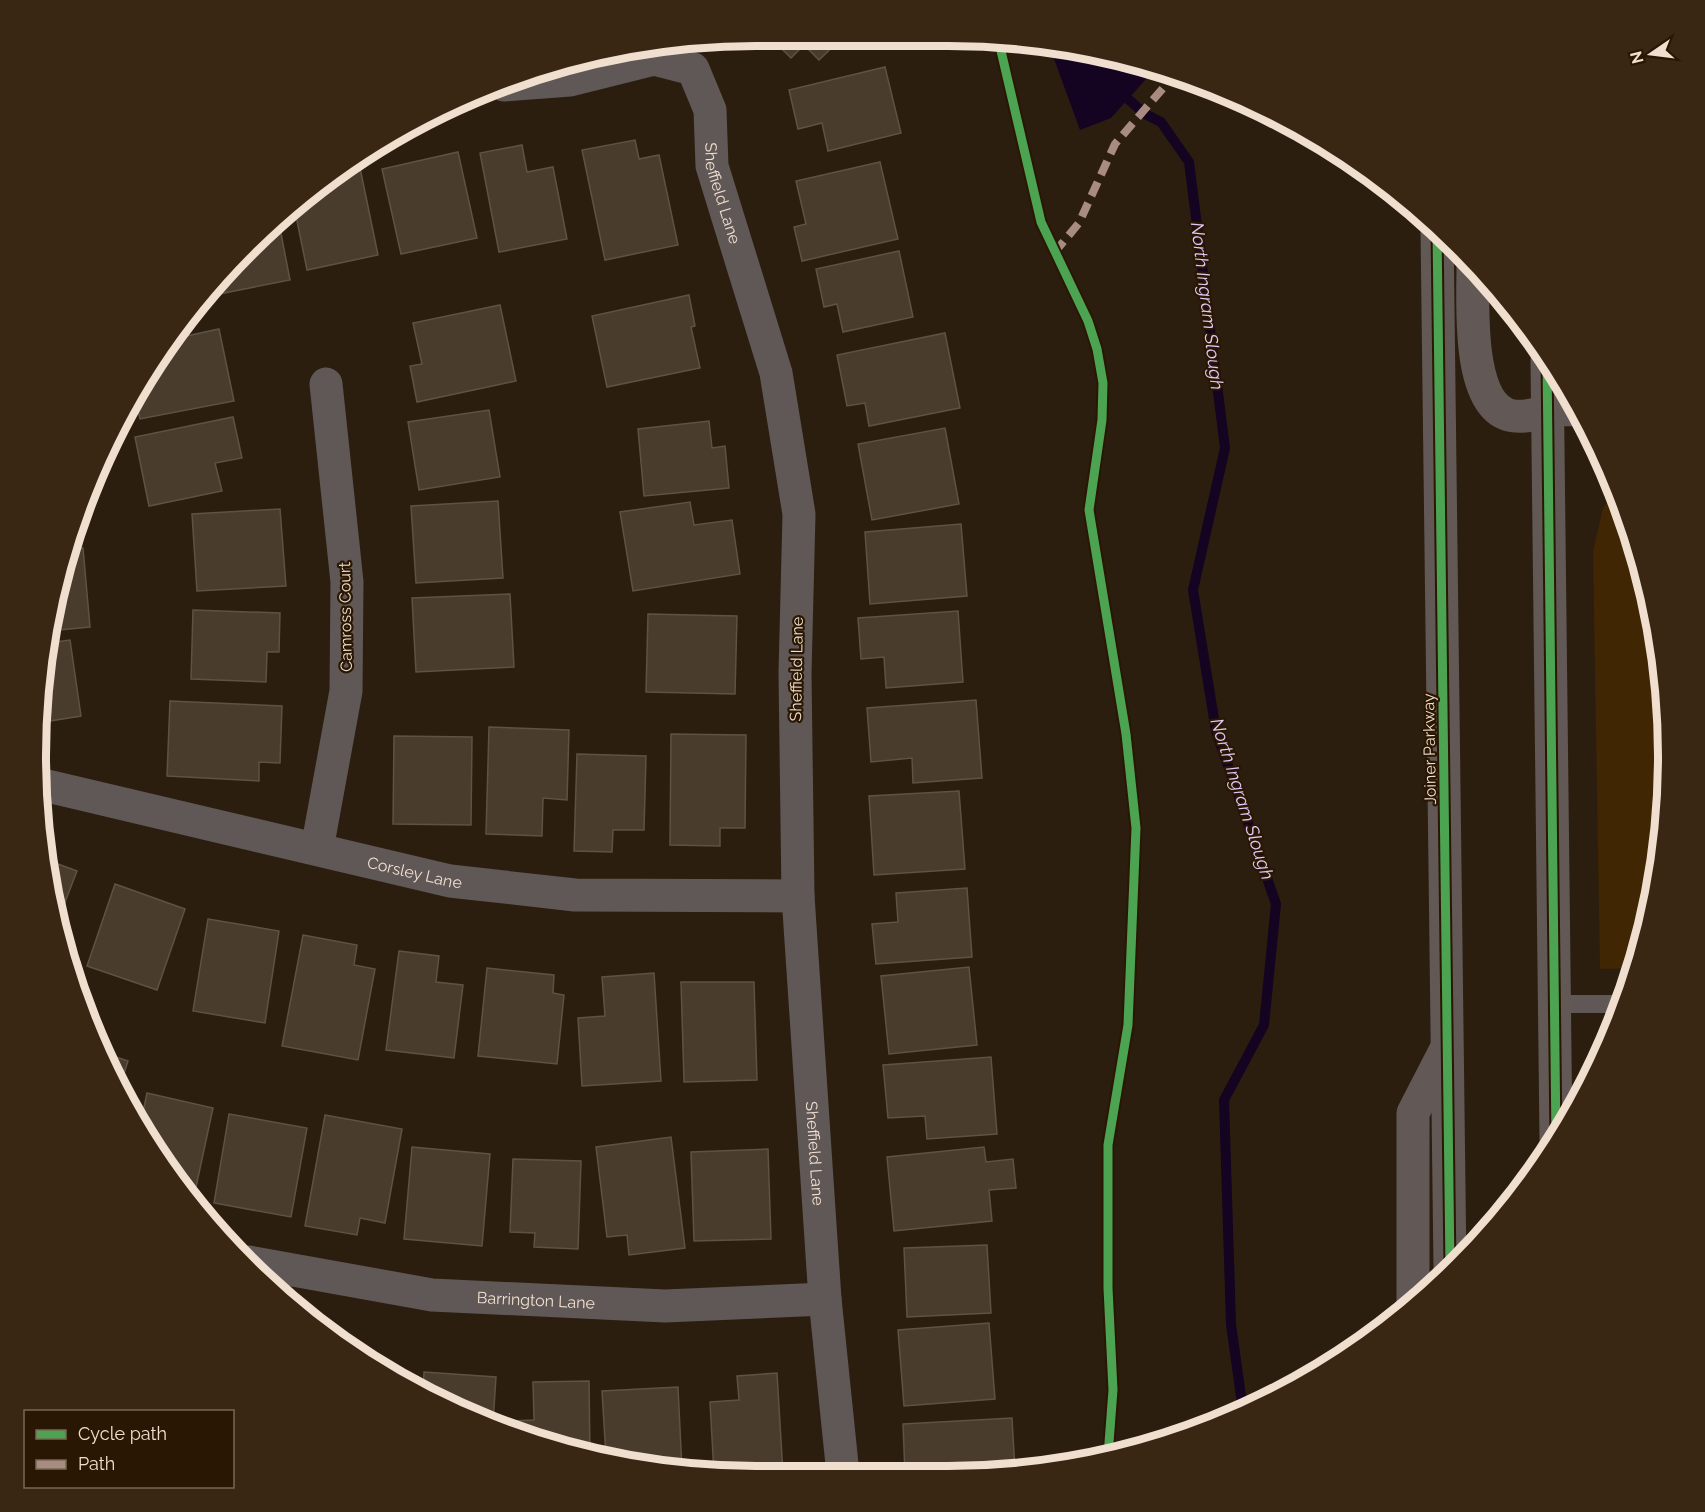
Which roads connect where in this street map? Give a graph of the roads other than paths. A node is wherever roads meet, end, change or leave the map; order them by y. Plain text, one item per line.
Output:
1 (532, 83) edge
2 (1437, 241) edge
3 (1473, 279) edge
4 (326, 384) dead end
5 (1559, 394) edge
6 (1564, 410) edge
7 (47, 786) edge
8 (317, 849) junction
9 (798, 896) junction
10 (1554, 1004) junction
11 (1613, 1004) edge
12 (1448, 1046) junction
13 (1556, 1123) edge
14 (1450, 1259) edge
15 (261, 1264) edge
16 (1413, 1292) edge
17 (825, 1299) junction
18 (842, 1466) edge

1 - 9 street, Sheffield Lane
2 - 12 main road, Joiner Parkway
3 - 6 main road
4 - 8 street, Camross Court
5 - 6 main road
6 - 10 main road
7 - 8 street, Corsley Lane
8 - 9 street, Corsley Lane
9 - 17 street, Sheffield Lane
10 - 11 lane
10 - 13 main road
12 - 14 main road, Joiner Parkway
12 - 16 main road
15 - 17 street, Barrington Lane
17 - 18 street, Sheffield Lane

